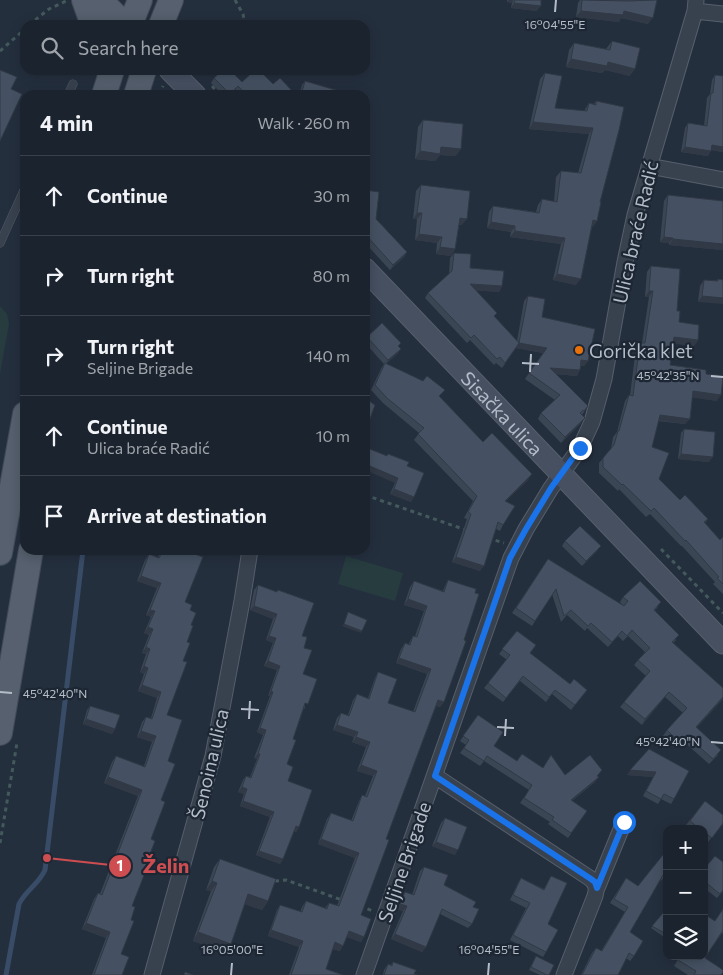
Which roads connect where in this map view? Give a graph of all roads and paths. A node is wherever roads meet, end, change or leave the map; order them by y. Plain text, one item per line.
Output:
1 (68, 0) edge
2 (84, 0) edge
3 (100, 0) edge
4 (140, 0) edge
5 (171, 0) edge
6 (235, 0) edge
7 (696, 6) edge
8 (723, 14) edge
9 (35, 20) edge
10 (91, 20) edge
11 (120, 20) edge
12 (132, 20) edge
13 (163, 20) edge
14 (244, 20) edge
15 (20, 33) edge
16 (0, 51) edge
17 (101, 75) edge
18 (110, 75) edge
19 (142, 75) edge
20 (175, 75) edge
21 (73, 84) dead end
22 (70, 90) edge
23 (103, 90) edge
24 (105, 90) edge
25 (138, 90) edge
26 (190, 90) edge
27 (649, 166) junction
28 (723, 180) edge
29 (20, 199) edge
30 (0, 243) edge
31 (370, 274) edge
32 (20, 442) edge
33 (561, 474) junction
34 (370, 496) edge
35 (469, 531) edge
36 (488, 538) edge
37 (516, 546) junction
38 (0, 552) edge
39 (30, 555) edge
40 (249, 555) edge
41 (723, 643) edge
42 (0, 733) edge
43 (435, 776) junction
44 (624, 822) dead end
45 (275, 881) edge
46 (597, 888) junction
47 (349, 903) edge
48 (358, 906) edge
49 (385, 916) junction
50 (152, 975) edge
51 (364, 975) edge
52 (564, 975) edge

1 - 9 path
2 - 10 main road
3 - 11 main road
4 - 12 main road
5 - 13 main road
6 - 14 path
7 - 8 street, Ulica braće Radić
7 - 27 street, Ulica braće Radić
15 - 16 path
17 - 23 main road
18 - 24 main road
19 - 25 main road
20 - 26 main road
21 - 22 lane
27 - 28 street
27 - 33 street, Ulica braće Radić
29 - 30 lane
31 - 33 main road, Sisačka ulica
32 - 38 main road
33 - 37 street, Seljine Brigade
33 - 41 main road, Sisačka ulica
34 - 35 path
36 - 37 path
37 - 43 street, Seljine Brigade
39 - 42 main road
40 - 50 street, Šenoina ulica
43 - 46 street
43 - 49 street, Seljine Brigade
44 - 46 street
45 - 47 path
46 - 52 street
48 - 49 path
49 - 51 street, Seljine Brigade

